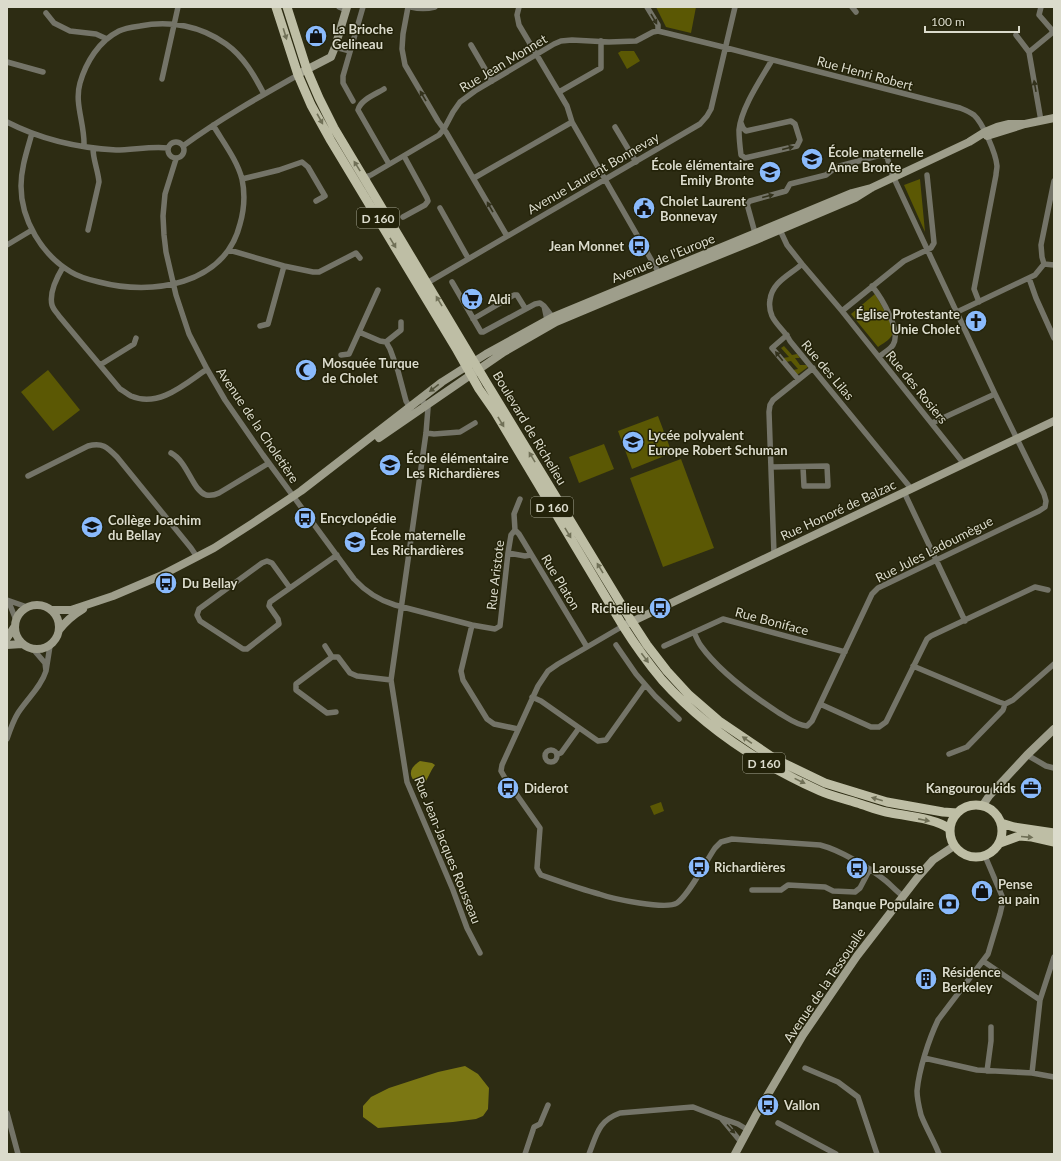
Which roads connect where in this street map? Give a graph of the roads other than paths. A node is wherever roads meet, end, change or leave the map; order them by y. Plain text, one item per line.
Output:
1 (178, 7) edge
2 (276, 7) edge
3 (287, 7) edge
4 (363, 7) edge
5 (410, 7) edge
6 (435, 7) edge
7 (519, 7) edge
8 (647, 7) edge
9 (735, 7) edge
10 (852, 7) edge
11 (1041, 7) edge
12 (344, 8) edge
13 (856, 12) dead end
14 (46, 13) dead end
15 (174, 24) junction
16 (658, 31) junction
17 (1016, 35) dead end
18 (107, 39) junction
19 (601, 41) junction
20 (471, 45) dead end
21 (335, 47) junction
22 (726, 48) junction
23 (350, 51) junction
24 (1029, 52) junction
25 (536, 55) junction
26 (772, 60) junction
27 (7, 62) edge
28 (307, 70) junction
29 (43, 72) dead end
30 (298, 75) junction
31 (162, 79) dead end
32 (492, 81) junction
33 (384, 89) dead end
34 (559, 92) junction
35 (264, 94) junction
36 (354, 100) dead end
37 (1054, 118) edge
38 (1041, 121) junction
39 (7, 122) edge
40 (572, 122) junction
41 (741, 123) junction
42 (213, 125) junction
43 (615, 127) dead end
44 (444, 129) junction
45 (32, 133) junction
46 (986, 134) junction
47 (84, 146) junction
48 (183, 146) junction
49 (93, 148) junction
50 (168, 148) junction
51 (404, 156) junction
52 (176, 159) junction
53 (636, 162) junction
54 (389, 164) junction
55 (927, 176) dead end
56 (474, 178) junction
57 (894, 178) junction
58 (242, 179) junction
59 (605, 180) junction
60 (367, 181) junction
61 (1054, 181) edge
62 (871, 188) junction
63 (316, 201) dead end
64 (440, 208) dead end
65 (403, 217) dead end
66 (32, 230) junction
67 (88, 230) dead end
68 (780, 230) junction
69 (755, 233) junction
70 (507, 236) junction
71 (7, 245) edge
72 (927, 249) junction
73 (229, 250) junction
74 (360, 258) dead end
75 (468, 258) junction
76 (802, 264) junction
77 (1044, 264) junction
78 (1054, 265) edge
79 (284, 266) junction
80 (63, 267) junction
81 (660, 275) junction
82 (1029, 278) junction
83 (452, 282) dead end
84 (427, 283) junction
85 (173, 284) junction
86 (872, 286) junction
87 (378, 290) dead end
88 (979, 302) junction
89 (525, 308) junction
90 (842, 311) junction
91 (957, 312) junction
92 (550, 318) junction
93 (473, 319) junction
94 (401, 322) dead end
95 (260, 326) dead end
96 (541, 330) junction
97 (359, 332) junction
98 (788, 336) junction
99 (136, 338) dead end
100 (1054, 338) edge
101 (386, 342) junction
102 (341, 355) dead end
103 (879, 357) junction
104 (100, 365) junction
105 (812, 368) junction
106 (207, 369) junction
107 (473, 370) junction
108 (798, 380) junction
109 (995, 394) junction
110 (423, 402) junction
111 (412, 410) junction
112 (1054, 421) edge
113 (475, 423) dead end
114 (932, 423) junction
115 (426, 433) junction
116 (1017, 439) junction
117 (171, 454) dead end
118 (269, 462) junction
119 (964, 464) junction
120 (771, 467) junction
121 (803, 467) junction
122 (28, 476) dead end
123 (907, 491) junction
124 (294, 496) junction
125 (520, 499) dead end
126 (515, 530) junction
127 (508, 553) junction
128 (774, 554) junction
129 (337, 555) junction
130 (531, 555) junction
131 (197, 557) junction
132 (936, 559) junction
133 (290, 588) junction
134 (1048, 590) dead end
135 (7, 601) edge
136 (96, 602) junction
137 (27, 607) junction
138 (401, 607) junction
139 (52, 610) junction
140 (965, 621) junction
141 (15, 623) junction
142 (627, 624) junction
143 (472, 625) junction
144 (59, 630) junction
145 (694, 632) junction
146 (7, 638) edge
147 (22, 644) junction
148 (7, 645) edge
149 (616, 645) dead end
150 (50, 646) junction
151 (324, 646) dead end
152 (664, 646) dead end
153 (587, 647) junction
154 (33, 649) junction
155 (845, 652) junction
156 (332, 657) junction
157 (1054, 664) edge
158 (913, 666) junction
159 (46, 672) junction
160 (390, 680) junction
161 (645, 685) junction
162 (532, 697) junction
163 (820, 704) junction
164 (1005, 704) junction
165 (336, 712) dead end
166 (679, 719) dead end
167 (579, 728) junction
168 (1054, 728) edge
169 (518, 729) junction
170 (7, 739) edge
171 (558, 754) dead end
172 (949, 754) dead end
173 (1027, 755) junction
174 (1054, 768) edge
175 (983, 806) junction
176 (957, 813) junction
177 (1002, 824) junction
178 (950, 829) junction
179 (1054, 833) edge
180 (1054, 842) edge
181 (1000, 843) junction
182 (954, 846) junction
183 (985, 856) junction
184 (870, 869) junction
185 (752, 890) dead end
186 (903, 896) junction
187 (480, 953) dead end
188 (1054, 957) edge
189 (983, 961) junction
190 (1040, 1000) junction
191 (991, 1027) dead end
192 (924, 1058) junction
193 (805, 1068) dead end
194 (987, 1071) junction
195 (1032, 1073) junction
196 (1054, 1077) edge
197 (548, 1105) dead end
198 (7, 1113) edge
199 (721, 1118) junction
200 (778, 1122) dead end
201 (748, 1130) junction
202 (741, 1142) junction
203 (18, 1154) edge
204 (525, 1154) edge
205 (589, 1154) edge
206 (735, 1154) edge
207 (836, 1154) edge
208 (877, 1154) edge
209 (938, 1154) edge

1 - 15 street
2 -> 30 main road, D 160
3 - 28 main road, D 160
4 - 23 street
5 - 6 street
44 -> 5 street
7 - 25 street
8 -> 16 street
9 - 22 street, Avenue Laurent Bonnevay
10 - 13 street
11 - 24 street
12 - 21 main road
14 - 18 street
15 - 18 street
15 - 31 street
15 - 35 street
16 - 19 street, Rue Jean Monnet
16 - 22 street
17 - 24 street
18 - 47 street
19 - 25 street, Rue Jean Monnet
19 - 34 street
20 - 32 street
21 - 23 street
21 - 28 main road
22 - 26 street, Rue Henri Robert
22 - 53 street, Avenue Laurent Bonnevay
23 - 36 street
38 -> 24 street
25 - 32 street, Rue Jean Monnet
25 - 34 street
26 - 41 street
26 - 46 street, Rue Henri Robert
27 - 29 street
28 - 30 main road
60 -> 28 main road, D 160
30 - 35 street, Avenue de la Choletière
30 -> 107 main road, D 160
32 - 44 street, Rue Jean Monnet
33 - 54 street
34 - 40 street
35 - 42 street, Avenue de la Choletière
37 - 38 main road, Avenue de l’Europe
38 - 46 main road, Avenue de l’Europe
39 - 45 street
40 - 56 street
40 - 59 street
41 -> 41 street
42 - 48 street, Avenue de la Choletière
42 - 58 street
43 - 53 street
44 - 51 street, Rue Jean Monnet
44 - 56 street
45 - 47 street
45 - 66 street
46 - 57 main road, Avenue de l’Europe
46 - 88 street, Rue Henri Robert
47 - 49 street
48 - 50 street, Avenue de la Choletière
48 - 52 street, Avenue de la Choletière
49 - 50 street
49 - 67 street
50 - 52 street
51 - 54 street, Rue Jean Monnet
51 - 65 street
52 - 85 street, Avenue de la Choletière
53 - 59 street, Avenue Laurent Bonnevay
54 - 60 street, Rue Jean Monnet
55 - 72 street
70 -> 56 street
57 - 62 main road, Avenue de l’Europe
69 -> 57 street
57 - 72 street
58 - 63 street
58 - 73 street
59 - 70 street, Avenue Laurent Bonnevay
59 - 81 street
60 - 84 main road, D 160
61 - 77 street
62 - 68 main road, Avenue de l’Europe
62 - 69 main road, Avenue de l’Europe
64 - 75 street
66 - 71 street
66 - 80 street
68 - 76 street, Rue des Rosiers
68 - 81 main road, Avenue de l’Europe
69 - 81 main road, Avenue de l’Europe
70 - 75 street, Avenue Laurent Bonnevay
72 - 86 street
72 - 91 street
73 - 79 street
73 - 85 street
74 - 79 street
75 - 84 street, Avenue Laurent Bonnevay
76 - 90 street, Rue des Rosiers
76 - 98 street, Rue des Lilas
77 - 78 street
77 - 82 street
79 - 95 street
80 - 85 street
80 - 104 street
81 - 92 main road, Avenue de l’Europe
81 - 96 main road, Avenue de l’Europe
82 - 88 street
82 - 100 street
83 - 93 street
107 -> 84 main road, Boulevard de Richelieu / D 160
85 - 106 street, Avenue de la Choletière
86 - 90 street
86 - 103 street
87 - 97 street
88 - 91 street
89 - 92 street
89 - 93 street
89 - 93 street
90 - 103 street, Rue des Rosiers
91 - 109 street
92 - 96 street
92 - 107 main road, Avenue de l’Europe
94 - 101 street
96 - 107 main road, Avenue de l’Europe
97 - 101 street
97 - 102 street
98 - 105 street, Rue des Lilas
108 -> 98 street
99 - 104 street
101 - 111 street
103 - 114 street, Rue des Rosiers
104 - 106 street
105 - 108 street
105 - 123 street, Rue des Lilas
106 - 118 street, Avenue de la Choletière
107 - 110 main road
142 -> 107 main road, Boulevard de Richelieu / D 160
107 -> 142 main road, Boulevard de Richelieu / D 160
108 - 120 street
109 - 114 street
109 - 116 street
110 - 111 main road
110 - 115 street, Rue Jean-Jacques Rousseau
111 - 124 main road
112 - 116 main road, Rue Honoré de Balzac
113 - 115 street
114 - 119 street, Rue des Rosiers
115 - 138 street, Rue Jean-Jacques Rousseau
116 - 119 main road, Rue Honoré de Balzac
116 - 132 street, Rue Jules Ladoumègue
117 - 118 street
118 - 124 street, Avenue de la Choletière
119 - 123 main road, Rue Honoré de Balzac
120 - 121 street
120 - 128 street
121 - 121 street
122 - 131 street
123 - 128 main road, Rue Honoré de Balzac
123 - 132 street, Rue des Lilas
124 - 129 street, Avenue de la Choletière
124 - 131 main road
125 - 126 street, Rue Aristote
126 - 127 street, Rue Aristote
126 - 130 street, Rue Platon
127 - 130 street
127 - 143 street, Rue Aristote
128 - 142 main road, Rue Honoré de Balzac
129 - 133 street
129 - 138 street, Rue Aristote
130 - 153 street, Rue Platon
131 - 136 main road
132 - 140 street, Rue des Lilas
132 - 155 street, Rue Jules Ladoumègue
133 - 133 street
134 - 140 street
135 - 137 street
135 - 141 street
136 - 139 main road
136 - 144 main road
137 - 139 main road
137 - 141 main road
138 - 143 street, Rue Aristote
138 - 160 street, Rue Jean-Jacques Rousseau
139 - 144 main road
140 - 158 street
141 - 146 main road
141 - 147 main road
142 - 153 street
176 -> 142 main road, Boulevard de Richelieu / D 160
142 -> 178 main road, Boulevard de Richelieu / D 160
143 - 169 street
144 - 150 main road
145 - 152 street, Rue Boniface
145 - 155 street, Rue Boniface
145 - 163 street, Rue Jules Ladoumègue
147 - 148 main road
147 - 154 main road
149 - 161 street
150 - 154 main road
150 - 159 street
151 - 156 street
153 - 162 street
154 - 159 street
155 - 163 street, Rue Jules Ladoumègue
156 - 160 street
156 - 165 street
157 - 164 street
158 - 163 street
158 - 164 street
159 - 170 street
160 - 187 street, Rue Jean-Jacques Rousseau
161 - 166 street
161 - 167 street
162 - 167 street
162 - 169 street
164 - 172 street
167 - 171 street
168 - 173 main road
169 - 184 street
173 - 174 street
173 - 175 main road
175 - 176 main road
175 - 177 main road
176 - 178 main road
177 - 179 main road
177 - 181 main road
178 - 182 main road
181 -> 180 main road
181 - 183 main road
182 - 183 main road
182 - 186 main road, Avenue de la Tessoualle
183 - 189 street
184 - 185 street
184 - 186 street
186 - 201 main road, Avenue de la Tessoualle
188 - 190 street
189 - 190 street
189 - 192 street
190 - 195 street
191 - 194 street
192 - 194 street
192 - 209 street
193 - 208 street
194 - 195 street
195 - 196 street
197 - 204 street
198 - 203 street
199 - 201 street
199 -> 202 street
199 - 205 street
200 - 207 street
201 - 202 main road, Avenue de la Tessoualle
202 - 206 main road, Avenue de la Tessoualle

